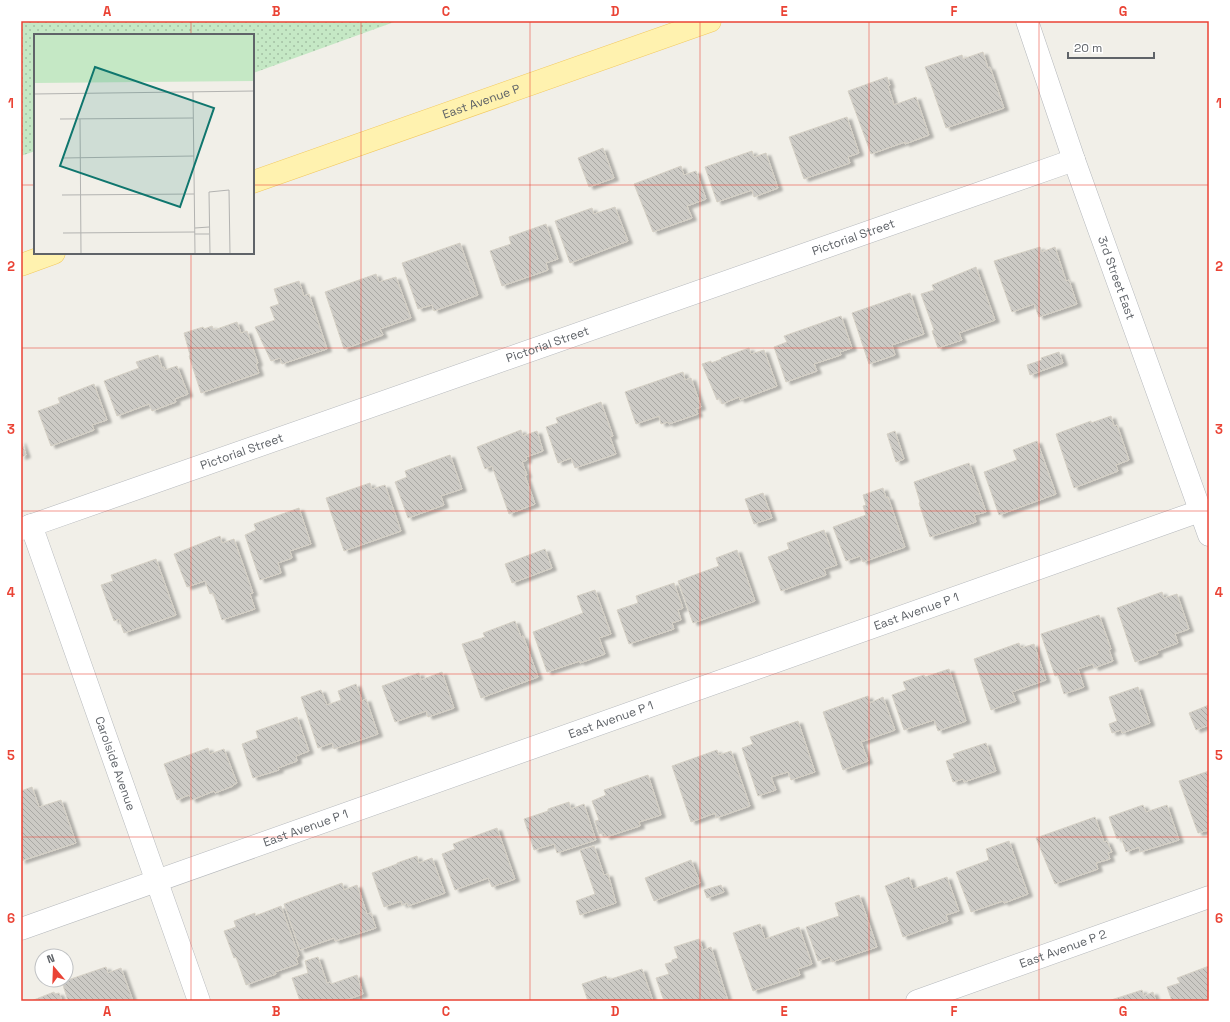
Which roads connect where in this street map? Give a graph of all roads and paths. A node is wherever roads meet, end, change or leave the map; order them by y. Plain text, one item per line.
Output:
1 (710, 21) edge
2 (1027, 21) edge
3 (1074, 160) junction
4 (254, 182) edge
5 (51, 254) edge
6 (21, 264) edge
7 (1200, 511) junction
8 (26, 527) edge
9 (1209, 535) edge
10 (157, 881) junction
11 (1209, 897) edge
12 (21, 929) edge
13 (199, 1001) edge
14 (917, 1001) edge

1 - 4 main road, East Avenue P
2 - 3 street, 3rd Street East
3 - 7 street, 3rd Street East
3 - 8 street, Pictorial Street
5 - 6 main road
7 - 9 street, 3rd Street East
7 - 10 street, East Avenue P 1
8 - 10 street, Carolside Avenue
10 - 12 street, East Avenue P 1
10 - 13 street, Carolside Avenue
11 - 14 street, East Avenue P 2

